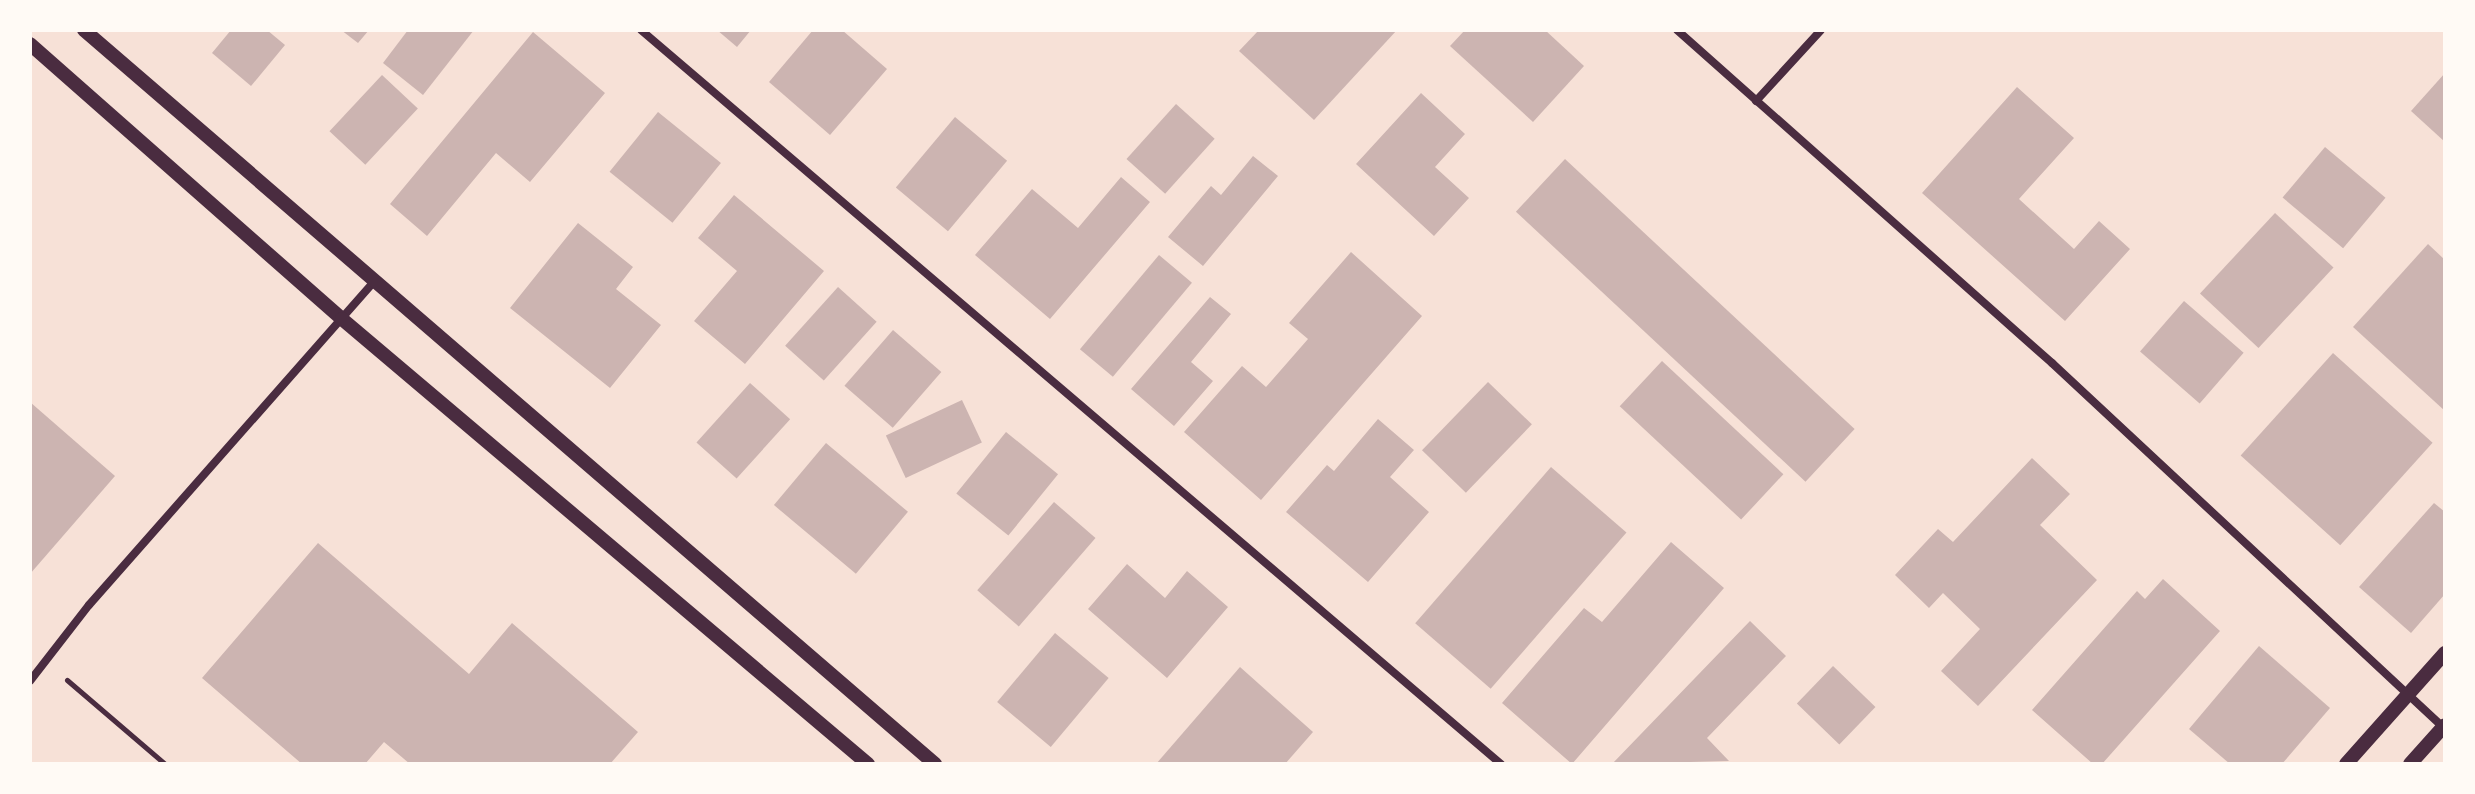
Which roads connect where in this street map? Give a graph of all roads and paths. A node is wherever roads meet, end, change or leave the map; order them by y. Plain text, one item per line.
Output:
1 (84, 30) edge
2 (641, 30) edge
3 (1677, 30) edge
4 (1821, 30) edge
5 (30, 44) edge
6 (1756, 101) junction
7 (375, 281) junction
8 (342, 319) junction
9 (2445, 653) edge
10 (45, 661) junction
11 (30, 681) edge
12 (2406, 697) junction
13 (2445, 727) edge
14 (165, 764) edge
15 (868, 764) edge
16 (935, 764) edge
17 (1501, 764) edge
18 (2346, 764) edge
19 (2410, 764) edge

1 - 7 street
2 - 17 street
3 - 6 street
4 - 6 street
5 - 8 street
6 - 12 street
7 - 8 street
7 - 16 street
8 - 10 street
8 - 15 street
9 - 12 street
10 - 11 street
10 - 14 path
12 - 13 street
12 - 18 street
13 - 19 street

